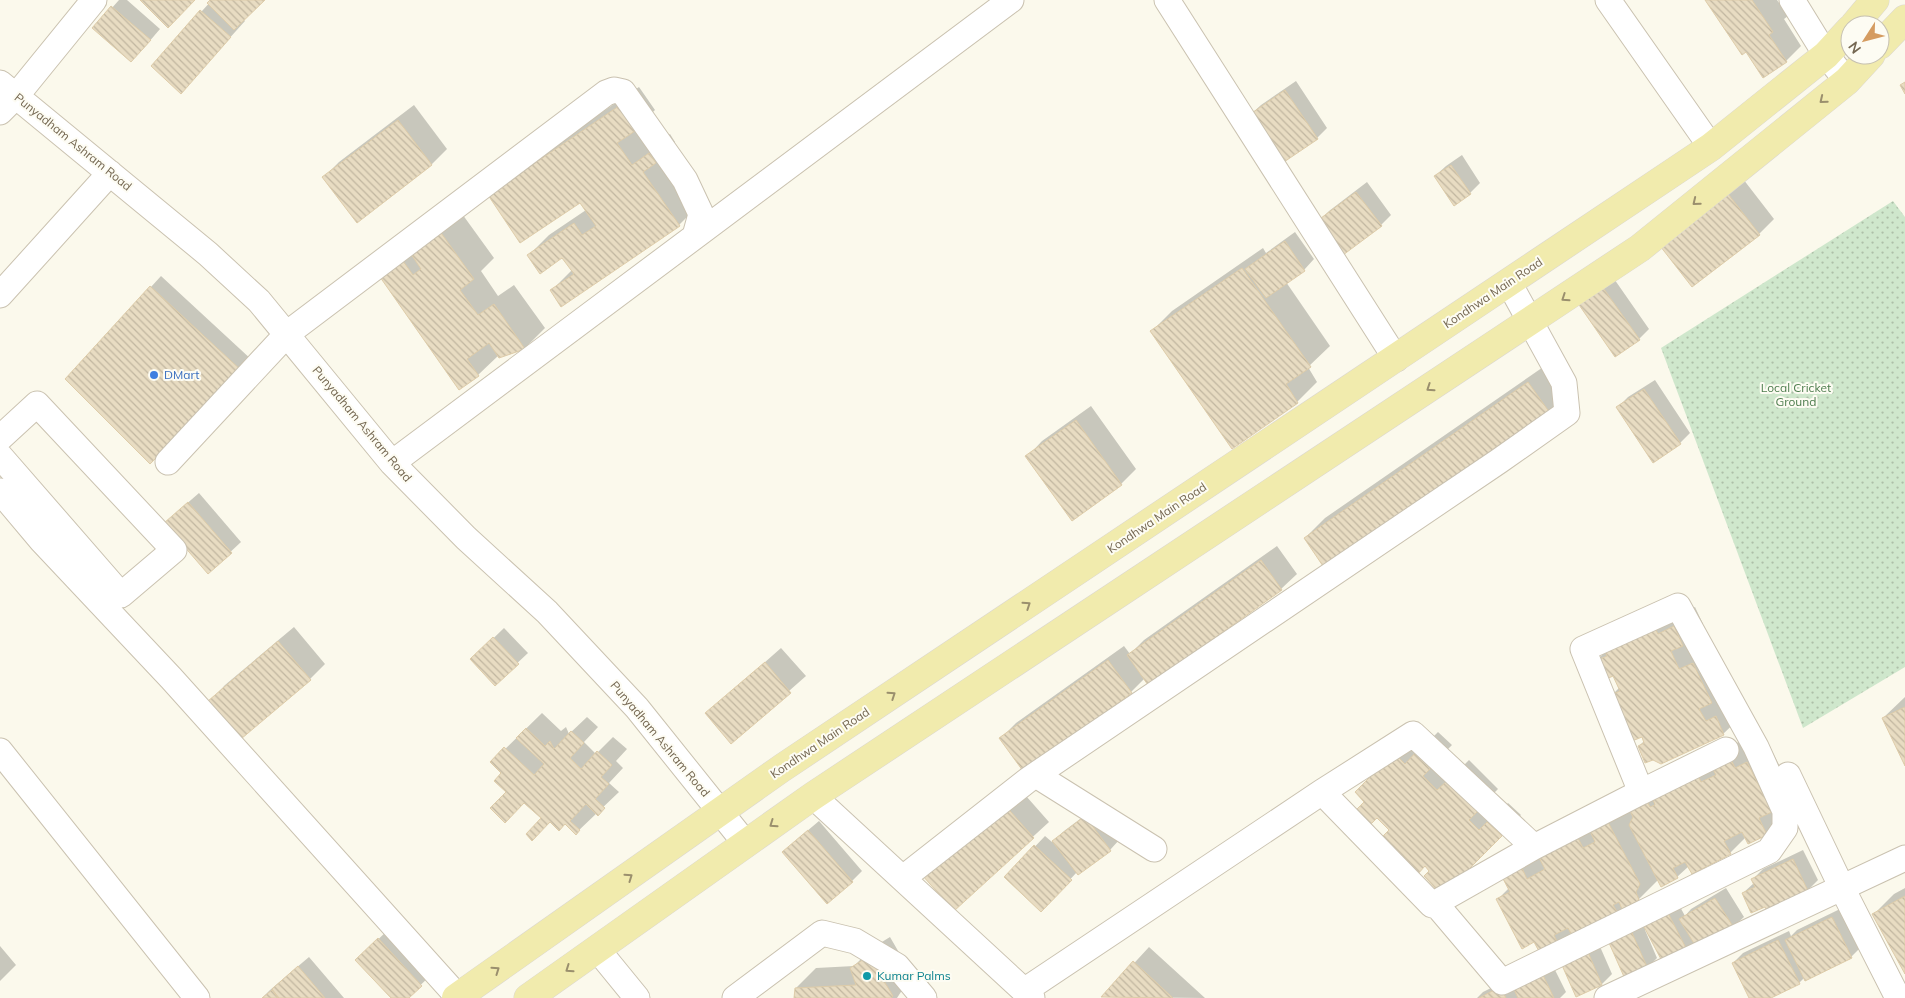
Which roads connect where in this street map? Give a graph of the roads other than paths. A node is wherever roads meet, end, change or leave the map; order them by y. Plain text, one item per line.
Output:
1 (94, 0) edge
2 (1011, 0) edge
3 (1167, 0) edge
4 (1608, 0) edge
5 (1792, 0) edge
6 (1875, 0) edge
7 (1862, 15) edge
8 (1905, 18) edge
9 (1890, 34) edge
10 (1840, 41) edge
11 (1826, 56) junction
12 (1861, 65) edge
13 (1846, 81) junction
14 (5, 97) edge
15 (1711, 147) junction
16 (110, 173) junction
17 (695, 236) junction
18 (1509, 283) junction
19 (0, 295) edge
20 (1531, 320) junction
21 (288, 333) junction
22 (1396, 359) junction
23 (0, 438) edge
24 (0, 456) edge
25 (168, 462) dead end
26 (392, 463) junction
27 (0, 491) edge
28 (61, 524) junction
29 (42, 541) junction
30 (1726, 750) dead end
31 (0, 751) edge
32 (1036, 775) junction
33 (1788, 775) dead end
34 (1322, 792) junction
35 (1641, 792) junction
36 (813, 796) junction
37 (720, 812) junction
38 (746, 844) junction
39 (1534, 848) junction
40 (1154, 849) dead end
41 (1905, 858) edge
42 (903, 878) junction
43 (1842, 888) junction
44 (1435, 903) junction
45 (597, 949) junction
46 (1028, 994) edge
47 (458, 997) edge
48 (197, 998) edge
49 (528, 998) edge
50 (637, 998) edge
51 (735, 998) edge
52 (924, 998) edge
53 (1607, 998) edge
54 (1898, 998) edge

1 - 14 street
2 - 17 street
3 - 22 street
4 - 15 street
5 - 11 street
6 - 7 main road
8 - 9 main road
10 - 11 main road, Kondhwa Main Road
11 - 13 street
11 - 15 main road, Kondhwa Main Road
12 - 13 main road
13 -> 20 main road
14 - 16 street, Punyadham Ashram Road
15 - 18 main road, Kondhwa Main Road
16 - 19 street
16 - 21 street, Punyadham Ashram Road
17 - 21 street
17 - 26 street
18 - 20 street
18 - 22 main road, Kondhwa Main Road
20 - 32 street
20 -> 36 main road
21 - 25 street
21 - 26 street, Punyadham Ashram Road
37 -> 22 main road, Kondhwa Main Road
23 - 28 street
24 - 28 street
26 - 37 street, Punyadham Ashram Road
27 - 29 street
28 - 29 street
29 - 47 street
30 - 35 street
31 - 48 street
32 - 40 street
32 - 42 street
33 - 43 street
34 - 39 street
34 - 44 street
34 - 46 street
35 - 39 street
35 - 44 street
36 -> 38 main road
36 - 42 street
37 - 38 street, Punyadham Ashram Road
47 -> 37 main road, Kondhwa Main Road
38 - 45 main road
39 - 44 street
41 - 43 street
42 - 46 street
43 - 53 street
43 - 54 street
45 -> 49 main road
45 - 50 street
51 - 52 street

